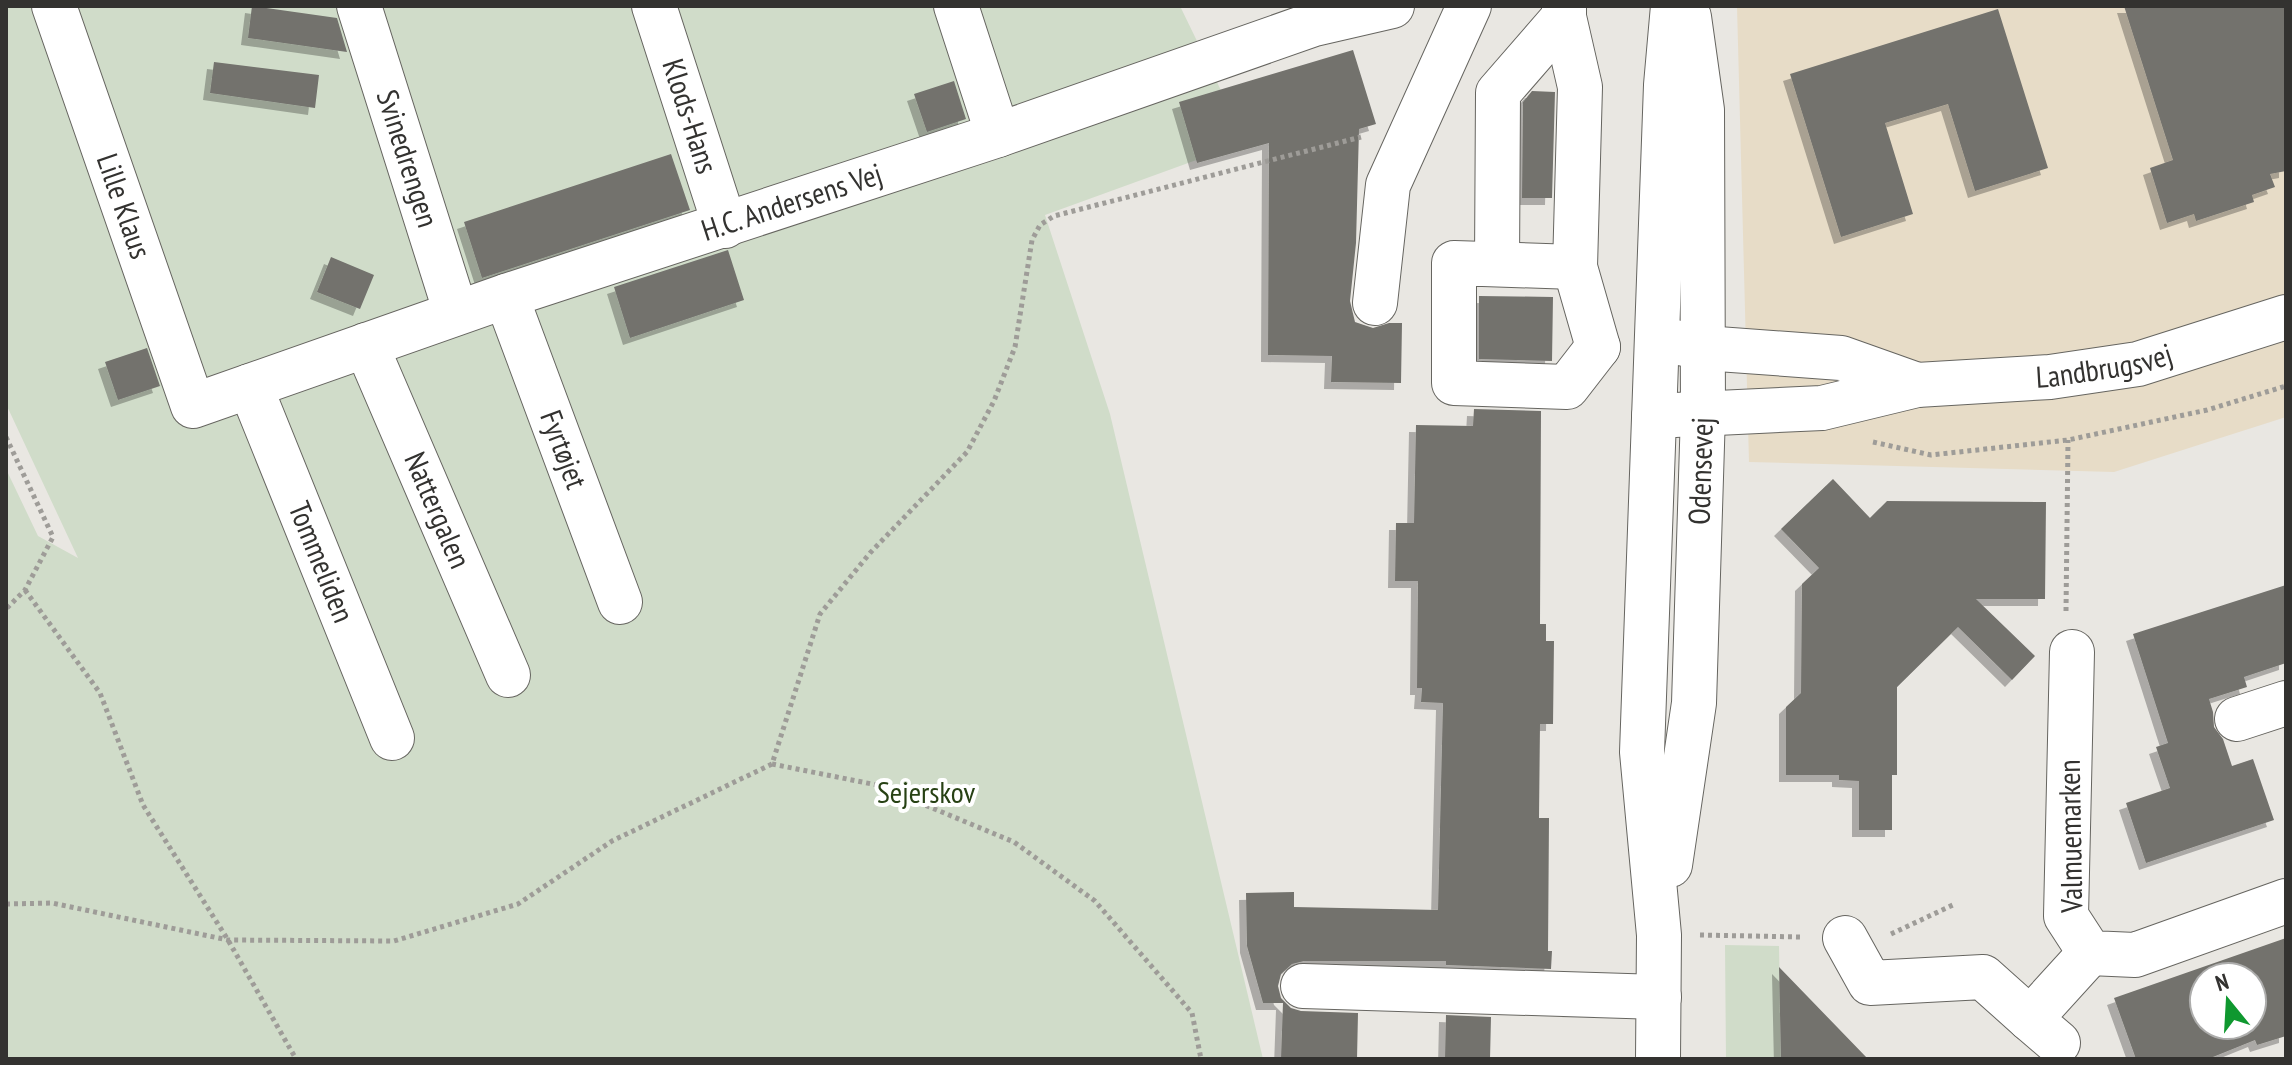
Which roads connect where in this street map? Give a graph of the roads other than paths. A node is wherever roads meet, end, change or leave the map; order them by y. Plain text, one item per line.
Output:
1 (54, 6) edge
2 (359, 6) edge
3 (654, 6) edge
4 (956, 6) edge
5 (1392, 6) edge
6 (1469, 6) edge
7 (1673, 6) edge
8 (1688, 6) edge
9 (1564, 11) edge
10 (1314, 15) edge
11 (998, 135) junction
12 (725, 226) junction
13 (1497, 264) junction
14 (1575, 267) junction
15 (506, 296) junction
16 (1375, 303) dead end
17 (456, 313) junction
18 (2286, 317) edge
19 (366, 345) junction
20 (1598, 347) junction
21 (1704, 348) junction
22 (1656, 354) junction
23 (1917, 385) junction
24 (250, 386) junction
25 (193, 406) joint
26 (1703, 413) junction
27 (1654, 416) junction
28 (620, 602) dead end
29 (2072, 652) road end
30 (508, 675) dead end
31 (2286, 703) edge
32 (2237, 719) dead end
33 (392, 738) dead end
34 (2286, 901) edge
35 (1659, 935) junction
36 (1845, 938) dead end
37 (2090, 953) junction
38 (1303, 986) dead end
39 (1659, 997) junction
40 (1658, 1059) edge

1 - 25 main road, Lille Klaus
2 - 17 main road, Svinedrengen
3 - 12 main road, Klods-Hans
4 - 11 main road
5 - 10 main road, H.C. Andersens Vej
6 - 16 main road
7 - 22 main road, Odensevej
8 - 21 main road, Odensevej
9 - 13 main road
9 - 14 main road
10 - 11 main road, H.C. Andersens Vej
11 - 12 main road, H.C. Andersens Vej
12 - 15 main road, H.C. Andersens Vej
13 - 14 main road
13 - 20 main road
14 - 20 main road
15 - 17 main road, H.C. Andersens Vej
15 - 28 main road, Fyrtøjet
17 - 19 main road, H.C. Andersens Vej
18 - 23 main road, Landbrugsvej
19 - 24 main road, H.C. Andersens Vej
19 - 30 main road, Nattergalen
20 - 22 main road, Landbrugsvej
21 - 22 main road, Landbrugsvej
21 - 23 main road, Landbrugsvej
21 - 26 main road, Odensevej
22 - 27 main road, Odensevej
23 - 26 main road, Landbrugsvej
24 - 25 main road, H.C. Andersens Vej
24 - 33 main road, Tommeliden
26 - 27 main road, Landbrugsvej
26 - 35 main road, Odensevej
27 - 35 main road, Odensevej
29 - 37 main road, Valmuemarken
31 - 32 main road
34 - 37 main road, Valmuemarken
35 - 39 main road, Odensevej
36 - 37 main road
38 - 39 main road
39 - 40 main road, Odensevej

